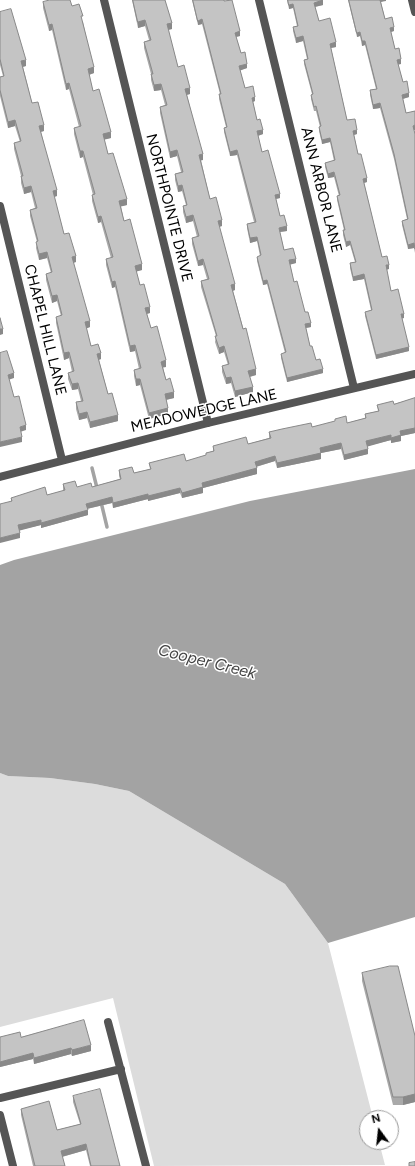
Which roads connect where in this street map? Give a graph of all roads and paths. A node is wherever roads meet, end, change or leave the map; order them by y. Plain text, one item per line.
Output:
1 (104, 0) edge
2 (259, 0) edge
3 (412, 0) edge
4 (415, 12) edge
5 (0, 206) edge
6 (415, 374) edge
7 (354, 388) junction
8 (208, 423) junction
9 (62, 460) junction
10 (0, 477) edge
11 (108, 1022) dead end
12 (121, 1069) junction
13 (0, 1098) edge
14 (0, 1115) edge
15 (13, 1166) edge
16 (146, 1166) edge

1 - 8 street, NORTHPOINTE DRIVE
2 - 7 street, ANN ARBOR LANE
3 - 4 street
5 - 9 street, CHAPEL HILL LANE
6 - 7 street, MEADOWEDGE LANE
7 - 8 street, MEADOWEDGE LANE
8 - 9 street, MEADOWEDGE LANE
9 - 10 street, MEADOWEDGE LANE
11 - 12 street
12 - 13 street
12 - 16 street
14 - 15 street

